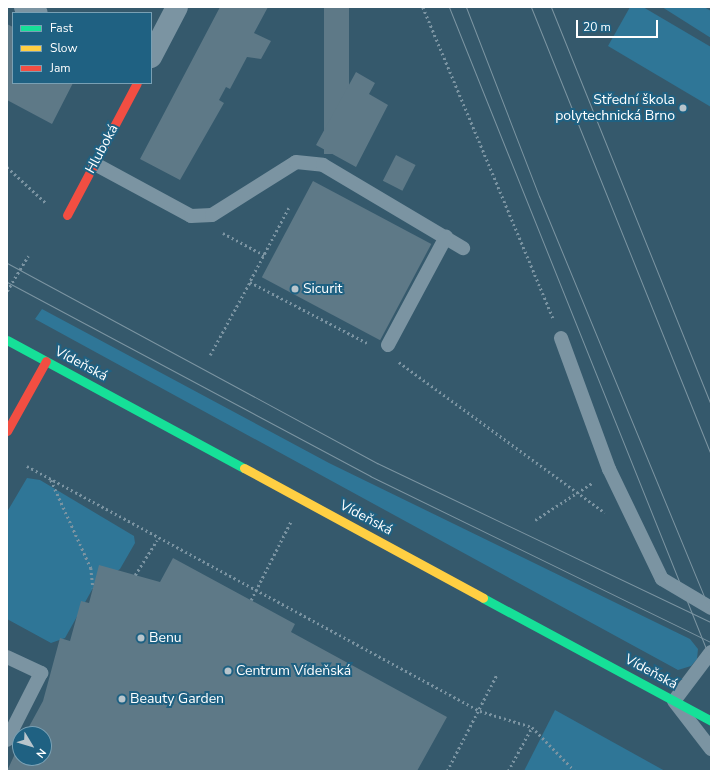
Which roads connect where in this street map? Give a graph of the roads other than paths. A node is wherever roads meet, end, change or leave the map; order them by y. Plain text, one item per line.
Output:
1 (25, 7) edge
2 (177, 7) edge
3 (35, 12) edge
4 (152, 55) edge
5 (136, 84) edge
6 (95, 164) junction
7 (67, 215) dead end
8 (446, 237) junction
9 (463, 248) dead end
10 (561, 338) road end
11 (7, 340) edge
12 (388, 345) dead end
13 (46, 361) junction
14 (7, 431) edge
15 (711, 608) edge
16 (711, 652) edge
17 (7, 657) edge
18 (674, 701) junction
19 (711, 721) edge
20 (7, 740) edge
21 (711, 749) edge

1 - 3 street
2 - 4 street
5 - 6 main road, Hluboká
6 - 7 main road, Hluboká
6 - 8 lane
8 - 9 lane
8 - 12 lane
10 - 15 lane
11 - 13 main road, Vídeňská
13 - 14 main road
13 - 18 main road, Vídeňská
16 - 18 lane
17 - 20 lane
18 - 19 main road, Vídeňská
18 - 21 lane

